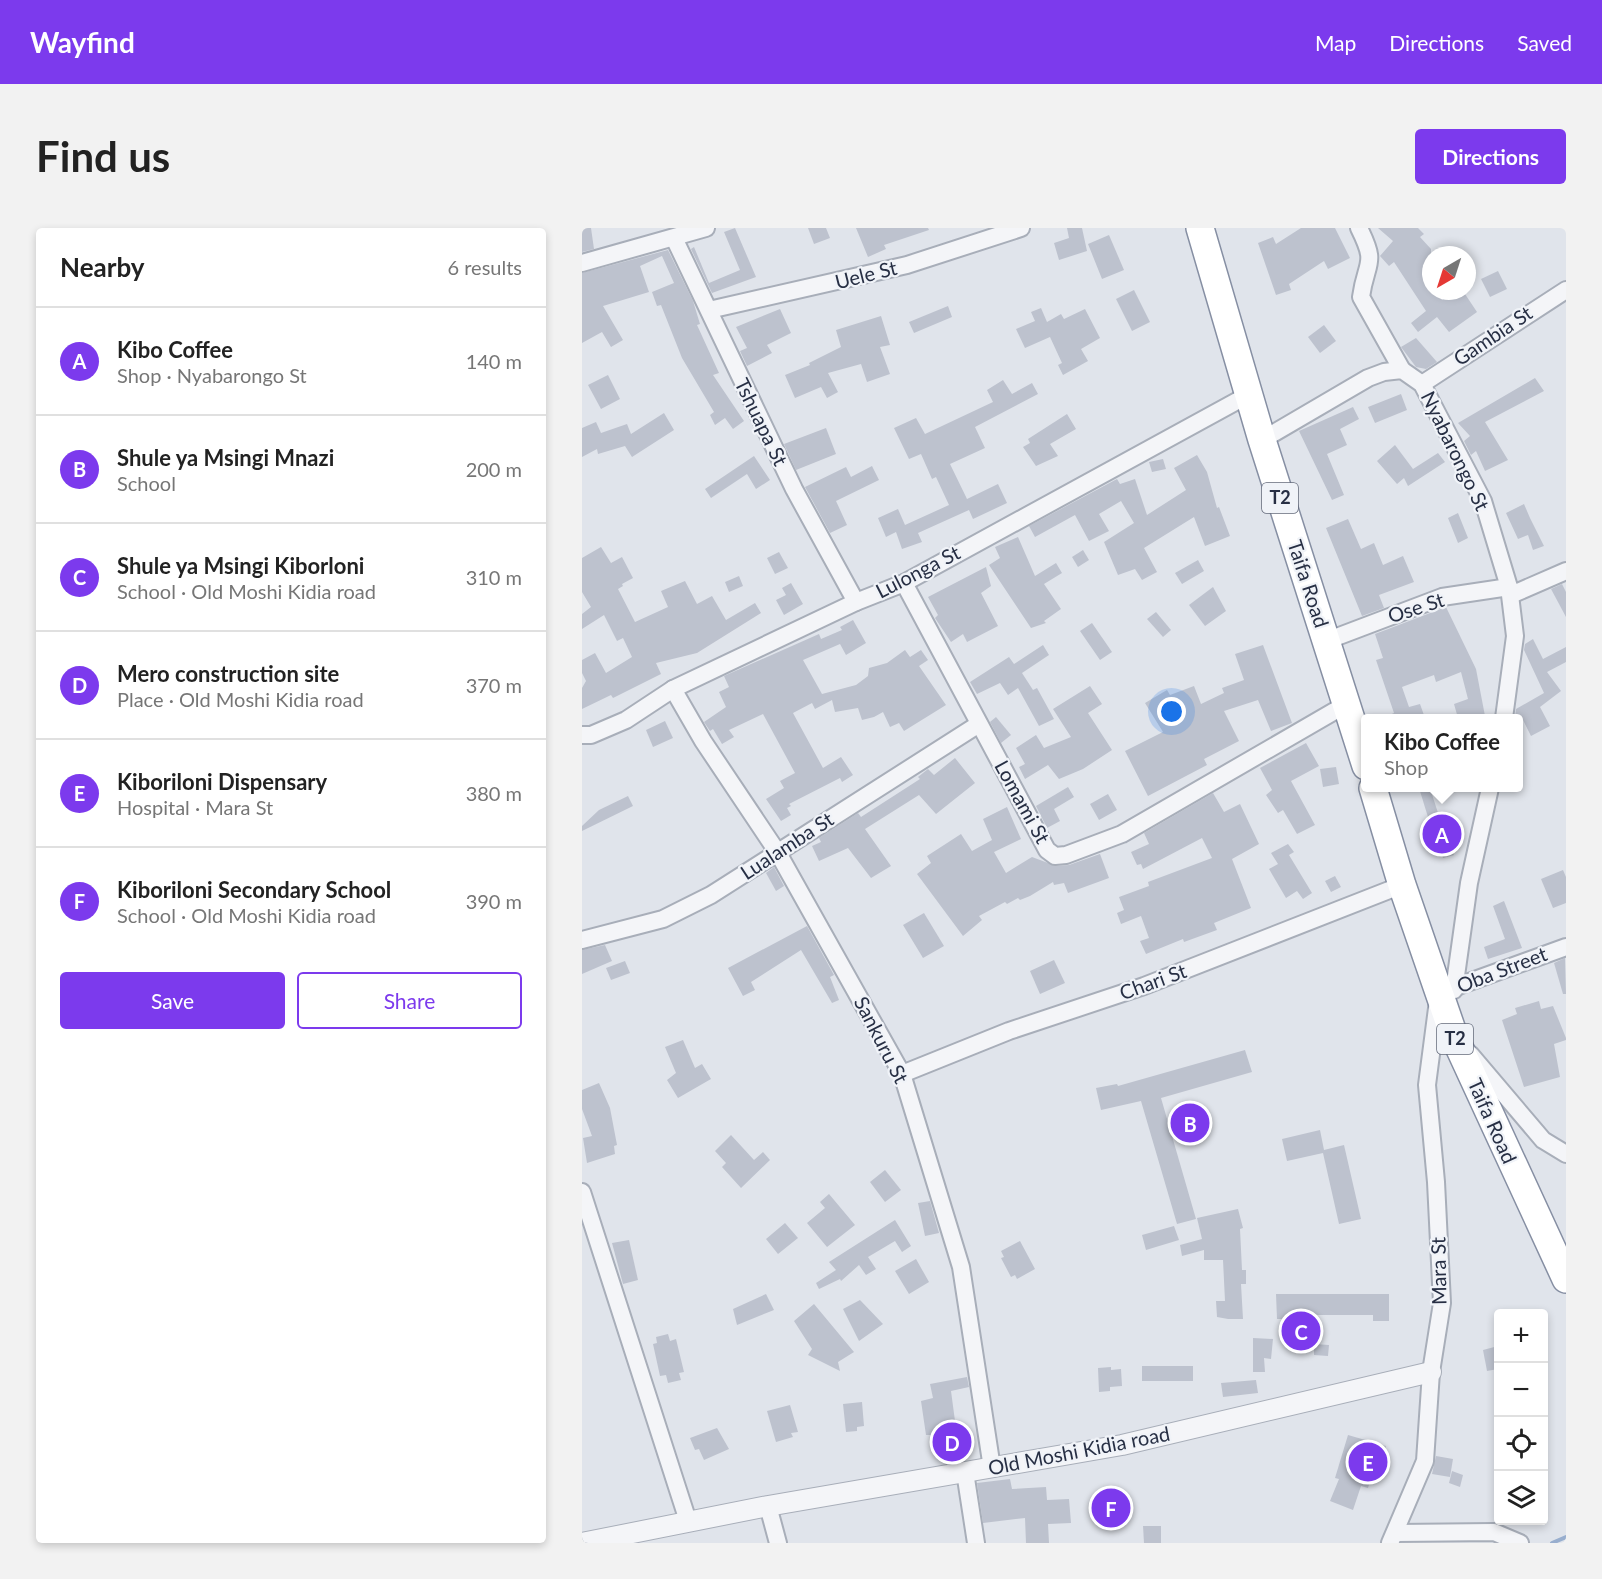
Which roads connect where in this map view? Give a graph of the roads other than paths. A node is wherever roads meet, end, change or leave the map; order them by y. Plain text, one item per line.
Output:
1 (706, 228) edge
2 (1021, 228) edge
3 (1200, 228) edge
4 (1359, 228) edge
5 (674, 238) junction
6 (582, 263) edge
7 (1566, 290) edge
8 (709, 310) junction
9 (1402, 370) junction
10 (1422, 384) junction
11 (1248, 396) junction
12 (1262, 440) junction
13 (1566, 571) edge
14 (904, 583) junction
15 (1510, 591) junction
16 (856, 602) junction
17 (1326, 641) junction
18 (674, 688) junction
19 (1345, 705) junction
20 (1505, 714) edge
21 (979, 724) junction
22 (582, 735) edge
23 (1361, 754) edge
24 (1373, 792) edge
25 (1489, 792) edge
26 (778, 853) junction
27 (1402, 885) junction
28 (582, 940) edge
29 (1566, 947) edge
30 (1446, 991) junction
31 (1454, 1036) junction
32 (902, 1074) junction
33 (1566, 1154) edge
34 (582, 1192) edge
35 (1566, 1279) edge
36 (1431, 1372) junction
37 (992, 1468) junction
38 (965, 1472) junction
39 (768, 1506) junction
40 (688, 1521) junction
41 (1393, 1538) edge
42 (582, 1543) edge
43 (778, 1543) edge
44 (976, 1543) edge
45 (1520, 1543) edge

1 - 5 street
2 - 8 street, Uele St
3 - 11 highway, Taifa Road / T2
4 - 9 street, Nyabarongo St
5 - 6 street
5 - 8 street, Tshuapa St
7 - 10 street, Gambia St
8 - 16 street, Tshuapa St
9 - 10 street, Nyabarongo St
9 - 12 street
10 - 15 street, Nyabarongo St
11 - 12 highway, Taifa Road / T2
11 - 14 street, Lulonga St
12 - 17 highway, Taifa Road / T2
13 - 15 street, Ose St
14 - 16 street, Lulonga St
14 - 21 street, Lomami St
15 - 17 street, Ose St
15 - 20 street, Nyabarongo St
16 - 18 street, Lulonga St
17 - 19 highway, Taifa Road / T2
18 - 22 street, Lulonga St
18 - 26 street, Sankuru St
19 - 21 street, Lomami St
19 - 23 highway, Taifa Road / T2
21 - 26 street, Lualamba St
24 - 27 highway, Taifa Road / T2
25 - 30 street
26 - 28 street, Lualamba St
26 - 32 street, Sankuru St
27 - 30 highway, Taifa Road / T2
27 - 32 street, Chari St
29 - 30 street, Oba Street
30 - 31 highway, Taifa Road / T2
30 - 36 street, Mara St
31 - 33 street
31 - 35 highway, Taifa Road / T2
32 - 37 street, Sankuru St
34 - 40 street
36 - 37 street, Old Moshi Kidia road
36 - 41 street, Mara St
37 - 38 street, Old Moshi Kidia road
38 - 39 street, Old Moshi Kidia road
38 - 44 street
39 - 40 street, Old Moshi Kidia road
39 - 43 street
40 - 42 street, Old Moshi Kidia road
41 - 45 street

